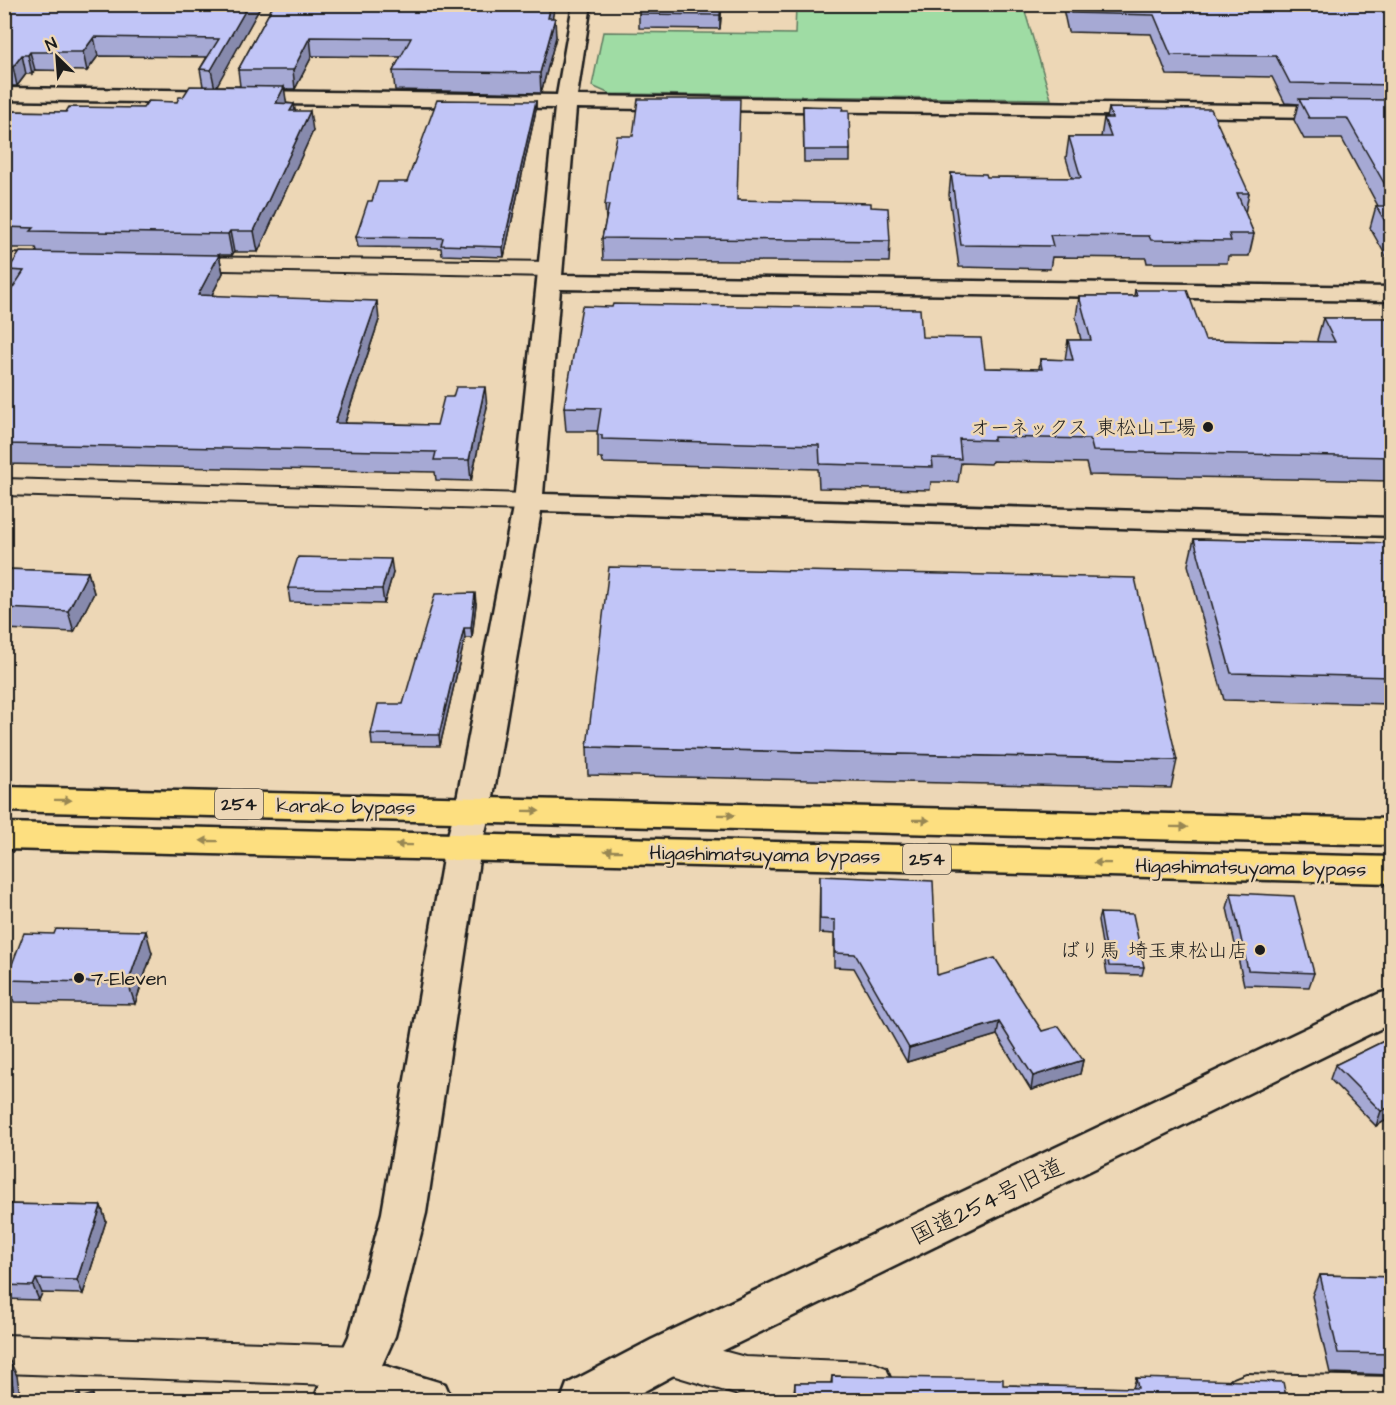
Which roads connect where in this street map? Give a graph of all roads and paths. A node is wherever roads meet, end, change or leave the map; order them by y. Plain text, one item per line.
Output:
1 (582, 4) edge
2 (235, 76) dead end
3 (4, 94) edge
4 (224, 97) junction
5 (566, 102) junction
6 (1392, 113) edge
7 (4, 261) edge
8 (76, 262) edge
9 (159, 263) edge
10 (551, 275) junction
11 (1392, 294) edge
12 (4, 487) edge
13 (528, 502) junction
14 (1392, 527) edge
15 (4, 799) edge
16 (468, 828) junction
17 (1392, 832) edge
18 (4, 836) edge
19 (1392, 870) edge
20 (1392, 1005) edge
21 (4, 1354) edge
22 (667, 1355) junction
23 (350, 1382) edge
24 (912, 1384) edge
25 (1207, 1393) edge
26 (1392, 1397) edge
27 (428, 1401) edge
28 (584, 1401) edge

1 - 5 street
2 - 4 street
3 - 4 street
4 - 5 street
5 - 6 street
5 - 10 street
7 - 8 street
9 - 10 street
10 - 11 street
10 - 13 street
12 - 13 street
13 - 14 street
13 - 16 street
15 -> 16 highway, karako bypass / 254
16 -> 17 highway, Higashimatsuyama bypass / 254
16 -> 18 highway, karako bypass / 254
19 -> 16 highway, Higashimatsuyama bypass / 254
16 - 23 street
20 - 22 street, 国道254号旧道
21 - 23 street
22 - 24 street
22 - 28 street, 国道254号旧道
23 - 27 street
25 - 26 street

